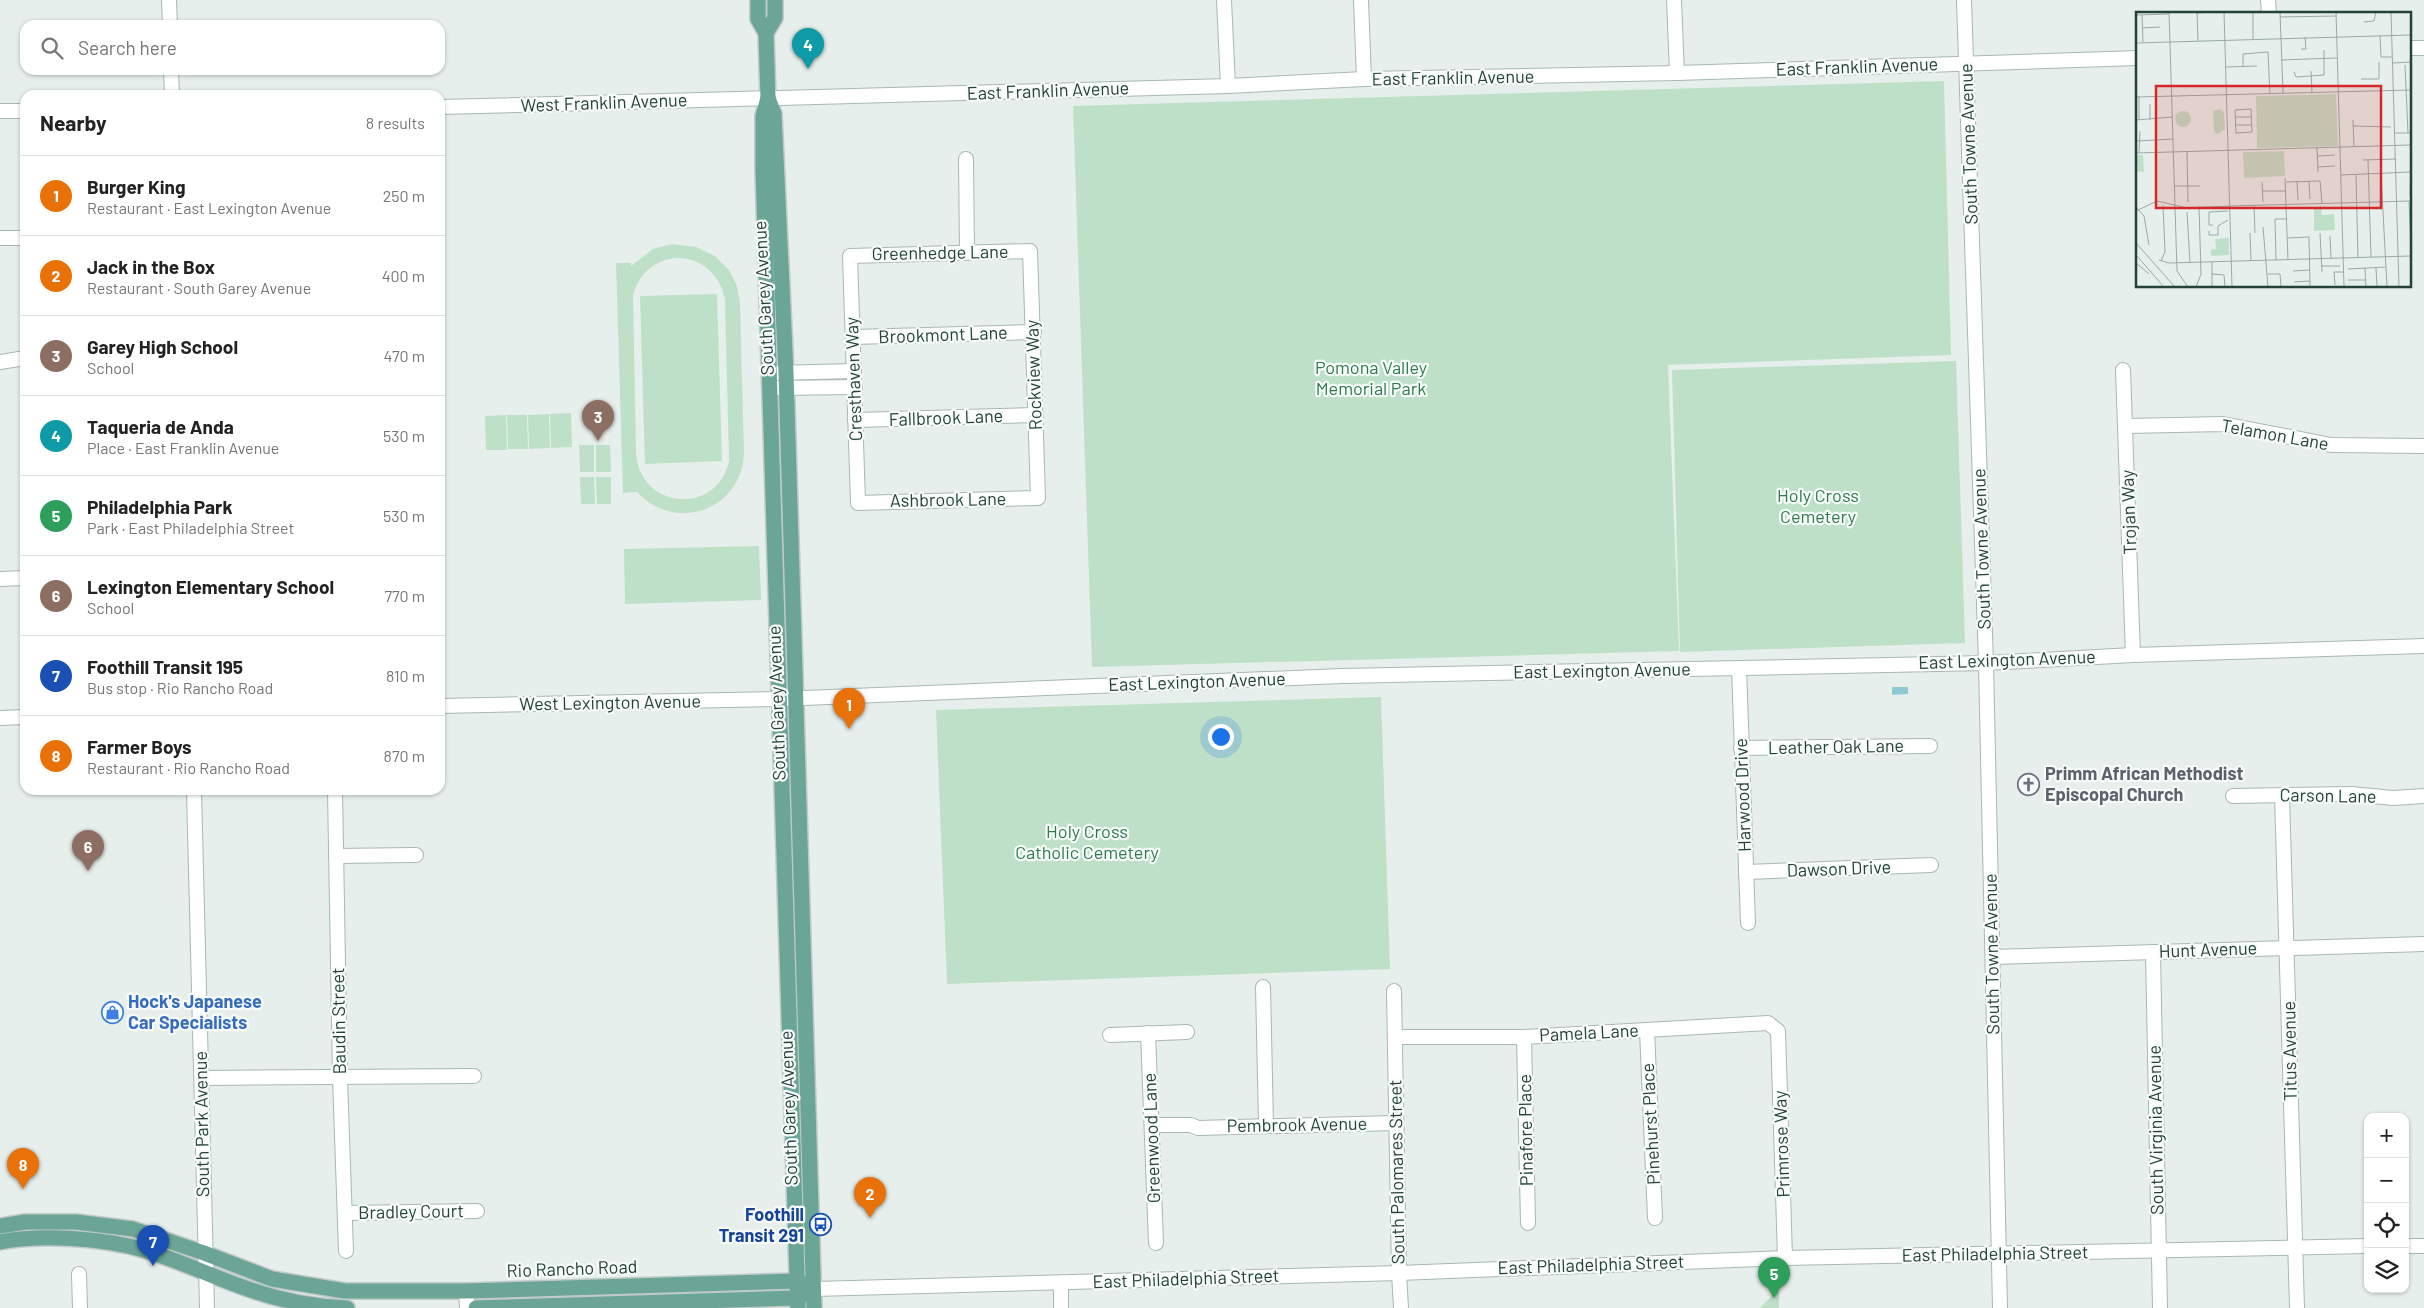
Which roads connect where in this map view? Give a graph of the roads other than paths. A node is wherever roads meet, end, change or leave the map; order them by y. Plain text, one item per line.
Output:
1 (169, 0) edge
2 (758, 0) edge
3 (775, 0) edge
4 (1224, 0) edge
5 (1361, 0) edge
6 (1674, 0) edge
7 (1964, 0) edge
8 (170, 20) edge
9 (766, 33) junction
10 (2136, 58) edge
11 (1967, 63) junction
12 (1677, 73) junction
13 (171, 75) edge
14 (1364, 80) junction
15 (1228, 86) junction
16 (172, 90) edge
17 (768, 98) junction
18 (445, 108) edge
19 (0, 111) edge
20 (20, 111) edge
21 (966, 159) dead end
22 (0, 238) edge
23 (20, 238) edge
24 (1030, 251) joint
25 (967, 252) junction
26 (850, 256) joint
27 (1034, 332) junction
28 (853, 337) junction
29 (20, 359) edge
30 (0, 362) edge
31 (2123, 370) dead end
32 (854, 371) junction
33 (786, 372) junction
34 (770, 381) junction
35 (854, 387) junction
36 (786, 388) junction
37 (1036, 415) junction
38 (855, 420) junction
39 (2127, 426) junction
40 (2424, 446) edge
41 (1038, 498) joint
42 (858, 503) joint
43 (20, 578) edge
44 (0, 579) edge
45 (2424, 646) edge
46 (2133, 655) junction
47 (1986, 663) junction
48 (1739, 668) junction
49 (780, 699) junction
50 (795, 699) junction
51 (445, 706) edge
52 (20, 717) edge
53 (0, 718) edge
54 (1930, 746) dead end
55 (1742, 748) junction
56 (194, 795) edge
57 (335, 795) edge
58 (2282, 795) junction
59 (2233, 796) dead end
60 (2424, 796) edge
61 (336, 856) junction
62 (416, 856) dead end
63 (1931, 865) dead end
64 (1746, 872) junction
65 (1748, 923) dead end
66 (2424, 944) edge
67 (2288, 947) junction
68 (2153, 952) junction
69 (1993, 957) junction
70 (1263, 987) dead end
71 (1394, 991) dead end
72 (1647, 1030) junction
73 (1778, 1031) joint
74 (1187, 1032) dead end
75 (1148, 1034) junction
76 (1110, 1035) dead end
77 (1396, 1037) junction
78 (1524, 1037) junction
79 (474, 1076) dead end
80 (807, 1077) junction
81 (202, 1078) junction
82 (340, 1078) junction
83 (790, 1078) junction
84 (1395, 1123) junction
85 (1266, 1125) junction
86 (1152, 1129) junction
87 (477, 1211) dead end
88 (346, 1213) junction
89 (1656, 1218) dead end
90 (68, 1222) junction
91 (1528, 1223) dead end
92 (0, 1226) edge
93 (69, 1239) junction
94 (0, 1242) edge
95 (1156, 1242) dead end
96 (2364, 1246) edge
97 (2409, 1246) edge
98 (2424, 1246) edge
99 (2295, 1247) junction
100 (346, 1251) dead end
101 (2158, 1251) junction
102 (204, 1253) junction
103 (1998, 1255) junction
104 (1786, 1258) junction
105 (206, 1272) junction
106 (1399, 1273) junction
107 (79, 1274) dead end
108 (797, 1281) junction
109 (1060, 1283) junction
110 (646, 1285) junction
111 (530, 1289) junction
112 (814, 1289) junction
113 (466, 1291) junction
114 (797, 1303) edge
115 (596, 1305) junction
116 (630, 1306) edge
117 (653, 1306) edge
118 (531, 1307) edge
119 (80, 1308) edge
120 (207, 1308) edge
121 (347, 1308) edge
122 (467, 1308) edge
123 (476, 1308) edge
124 (814, 1308) edge
125 (1061, 1308) edge
126 (1401, 1308) edge
127 (2000, 1308) edge
128 (2160, 1308) edge
129 (2297, 1308) edge

1 - 8 street
2 - 9 main road, South Garey Avenue
3 - 9 main road, South Garey Avenue
4 - 15 street
5 - 14 street
6 - 12 street
7 - 11 street, South Towne Avenue
9 - 17 main road, South Garey Avenue
10 - 11 street, East Franklin Avenue
11 - 12 street, East Franklin Avenue
11 - 47 street, South Towne Avenue
12 - 14 street, East Franklin Avenue
13 - 16 street
14 - 15 street, East Franklin Avenue
15 - 17 street, East Franklin Avenue
17 - 18 street, West Franklin Avenue
17 - 33 main road, South Garey Avenue
17 - 34 main road, South Garey Avenue
19 - 20 street
21 - 25 street
22 - 23 street
24 - 25 street, Greenhedge Lane
24 - 27 street, Rockview Way
25 - 26 street, Greenhedge Lane
26 - 28 street, Cresthaven Way
27 - 28 street, Brookmont Lane
27 - 37 street, Rockview Way
28 - 32 street, Cresthaven Way
29 - 30 street
31 - 39 street, Trojan Way
32 - 33 street
32 - 35 street, Cresthaven Way
33 - 34 street
33 - 36 main road, South Garey Avenue
34 - 36 street
34 - 49 main road, South Garey Avenue
35 - 36 street
35 - 38 street, Cresthaven Way
36 - 50 main road, South Garey Avenue
37 - 38 street, Fallbrook Lane
37 - 41 street, Rockview Way
38 - 42 street, Cresthaven Way
39 - 40 street, Telamon Lane
39 - 46 street, Trojan Way
41 - 42 street, Ashbrook Lane
43 - 44 street
45 - 46 street, East Lexington Avenue
46 - 47 street, East Lexington Avenue
47 - 48 street, East Lexington Avenue
47 - 69 street, South Towne Avenue
48 - 50 street, East Lexington Avenue
48 - 55 street, Harwood Drive
49 - 50 street, East Lexington Avenue
49 - 51 street, West Lexington Avenue
49 - 83 main road, South Garey Avenue
50 - 80 main road, South Garey Avenue
52 - 53 street
54 - 55 street, Leather Oak Lane
55 - 64 street, Harwood Drive
56 - 81 street, South Park Avenue
57 - 61 street, Baudin Street
58 - 59 street, Carson Lane
58 - 60 street, Carson Lane
58 - 67 street, Titus Avenue
61 - 62 street
61 - 82 street, Baudin Street
63 - 64 street, Dawson Drive
64 - 65 street, Harwood Drive
66 - 67 street, Hunt Avenue
67 - 68 street, Hunt Avenue
67 - 99 street, Titus Avenue
68 - 69 street, Hunt Avenue
68 - 101 street, South Virginia Avenue
69 - 103 street, South Towne Avenue
70 - 85 street
71 - 77 street, South Palomares Street
72 - 73 street, Pamela Lane
72 - 78 street, Pamela Lane
72 - 89 street, Pinehurst Place
73 - 104 street, Primrose Way
74 - 75 street
75 - 76 street
75 - 86 street, Greenwood Lane
77 - 78 street, Pamela Lane
77 - 84 street, South Palomares Street
78 - 91 street, Pinafore Place
79 - 82 street
80 - 83 main road
80 - 112 main road, South Garey Avenue
81 - 82 street
81 - 102 street, South Park Avenue
82 - 88 street, Baudin Street
83 - 108 main road, South Garey Avenue
84 - 85 street, Pembrook Avenue
84 - 106 street, South Palomares Street
85 - 86 street, Pembrook Avenue
86 - 95 street, Greenwood Lane
87 - 88 street, Bradley Court
88 - 100 street, Baudin Street
90 - 92 main road, Rio Rancho Road
90 - 93 main road
90 - 102 main road, Rio Rancho Road
93 - 94 main road
93 - 105 main road
96 - 99 street, East Philadelphia Street
97 - 98 street
99 - 101 street, East Philadelphia Street
99 - 129 street, Titus Avenue
101 - 103 street, East Philadelphia Street
101 - 128 street, South Virginia Avenue
102 - 105 street, South Park Avenue
102 - 113 main road, Rio Rancho Road
103 - 104 street, East Philadelphia Street
103 - 127 street, South Towne Avenue
104 - 106 street, East Philadelphia Street
105 - 120 street, South Park Avenue
105 - 121 main road
106 - 109 street, East Philadelphia Street
106 - 126 street, South Palomares Street
107 - 119 street
108 - 110 main road, Rio Rancho Road
108 - 112 main road, Rio Rancho Road
108 - 114 main road, South Garey Avenue
109 - 112 street, East Philadelphia Street
109 - 125 street
110 - 111 main road, Rio Rancho Road
110 - 115 main road
111 - 113 main road, Rio Rancho Road
111 - 118 main road
112 - 114 main road, Rio Rancho Road
112 - 124 main road, South Garey Avenue
113 - 122 street
114 - 117 main road, Rio Rancho Road
115 - 116 main road, Rio Rancho Road
115 - 118 main road, Rio Rancho Road
116 - 117 main road, Rio Rancho Road
118 - 123 main road, Rio Rancho Road

